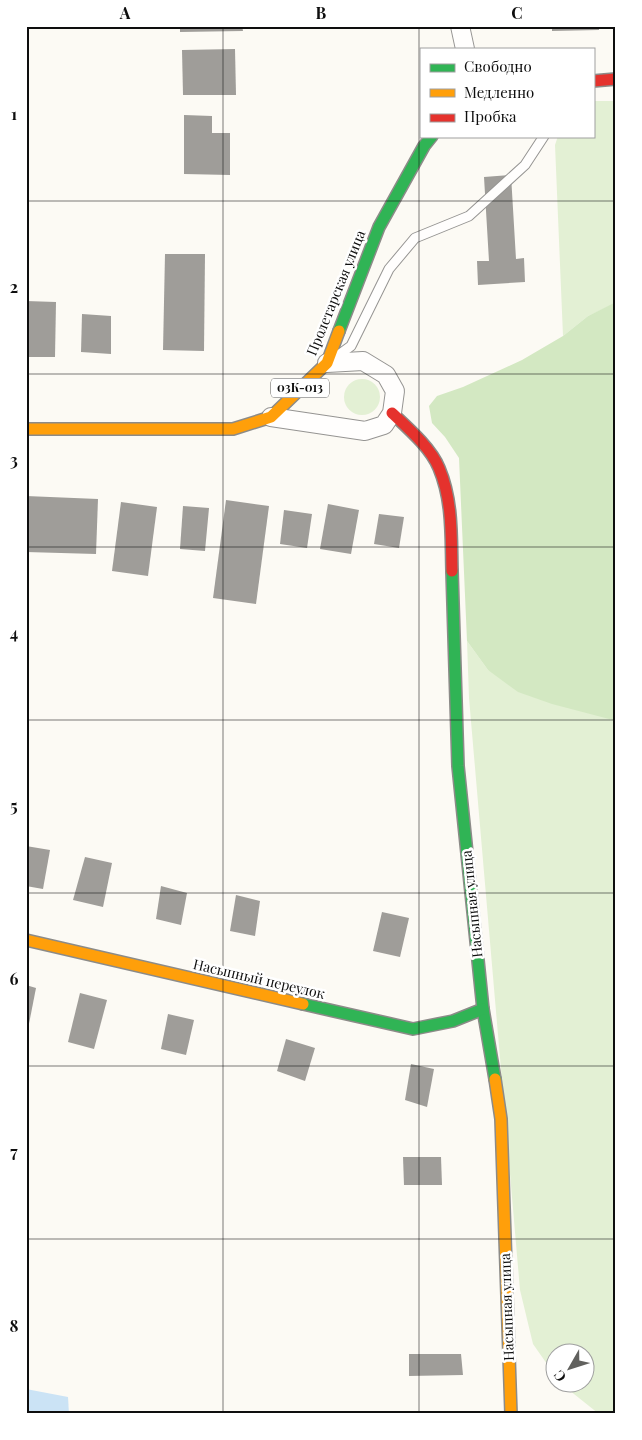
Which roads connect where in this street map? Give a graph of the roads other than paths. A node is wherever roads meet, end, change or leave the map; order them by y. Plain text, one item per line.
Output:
1 (616, 79) edge
2 (594, 81) edge
3 (430, 138) edge
4 (543, 138) edge
5 (327, 363) junction
6 (392, 413) junction
7 (271, 417) junction
8 (26, 429) edge
9 (26, 940) edge
10 (483, 1010) junction
11 (511, 1414) edge

1 - 2 street
3 - 5 street, Пролетарская улица / 03К-013
4 - 5 lane
5 - 6 street
5 - 7 street, Пролетарская улица / 03К-013
6 - 7 street
6 - 10 street, Насыпная улица
7 - 8 street, Пролетарская улица / 03К-013
9 - 10 street, Насыпный переулок
10 - 11 street, Насыпная улица

